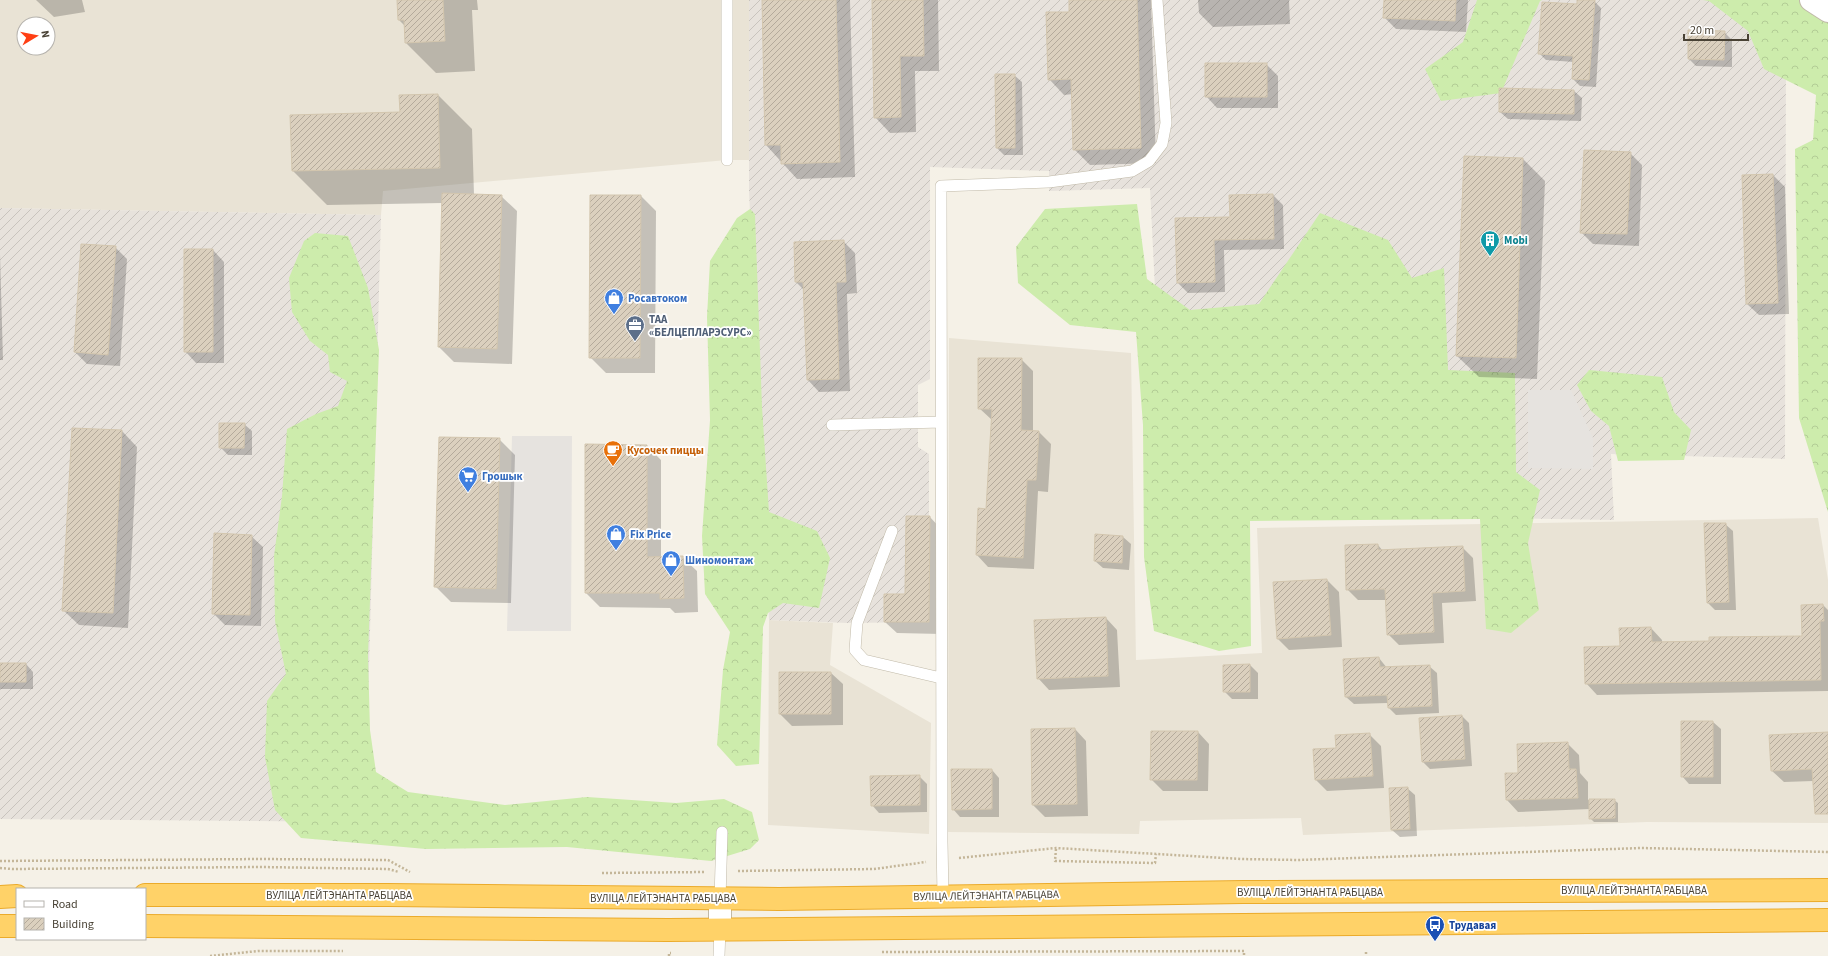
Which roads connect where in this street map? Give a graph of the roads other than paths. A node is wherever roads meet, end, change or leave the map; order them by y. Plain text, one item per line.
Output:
1 (727, 0) edge
2 (1157, 0) edge
3 (1811, 0) edge
4 (1828, 11) edge
5 (727, 160) dead end
6 (941, 422) junction
7 (832, 425) dead end
8 (892, 531) dead end
9 (942, 678) junction
10 (722, 832) dead end
11 (1828, 890) edge
12 (146, 895) edge
13 (16, 896) edge
14 (943, 896) junction
15 (0, 897) edge
16 (720, 899) junction
17 (1828, 920) edge
18 (0, 926) edge
19 (16, 926) edge
20 (146, 926) edge
21 (720, 929) junction
22 (719, 956) edge

1 - 5 lane
2 - 6 lane
3 - 4 street
6 - 7 lane
6 - 9 lane
8 - 9 lane
9 - 14 lane
10 - 16 lane
11 - 14 highway, ВУЛІЦА ЛЕЙТЭНАНТА РАБЦАВА
12 - 16 highway, ВУЛІЦА ЛЕЙТЭНАНТА РАБЦАВА
13 - 15 highway
14 - 16 highway, ВУЛІЦА ЛЕЙТЭНАНТА РАБЦАВА
16 - 21 street
17 - 21 highway
18 - 19 highway
20 - 21 highway
21 - 22 lane

